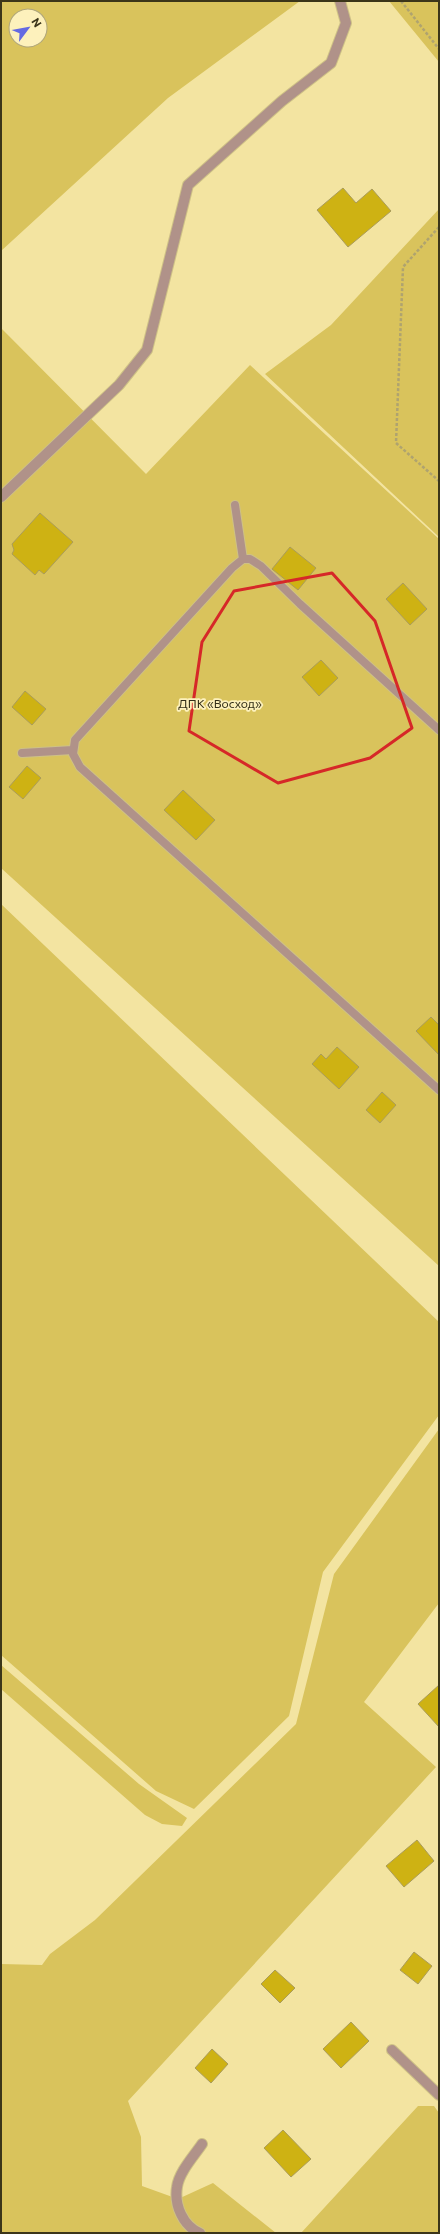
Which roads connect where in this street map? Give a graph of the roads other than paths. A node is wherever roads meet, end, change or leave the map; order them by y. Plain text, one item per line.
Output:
1 (340, 1) edge
2 (1, 496) edge
3 (235, 505) dead end
4 (243, 560) junction
5 (439, 730) edge
6 (74, 750) junction
7 (22, 753) dead end
8 (439, 1090) edge
9 (392, 2050) dead end
10 (439, 2095) edge
11 (202, 2144) dead end
12 (200, 2233) edge

1 - 2 street
3 - 4 lane
4 - 5 lane
4 - 6 lane
6 - 7 lane
6 - 8 lane
9 - 10 street
11 - 12 street

